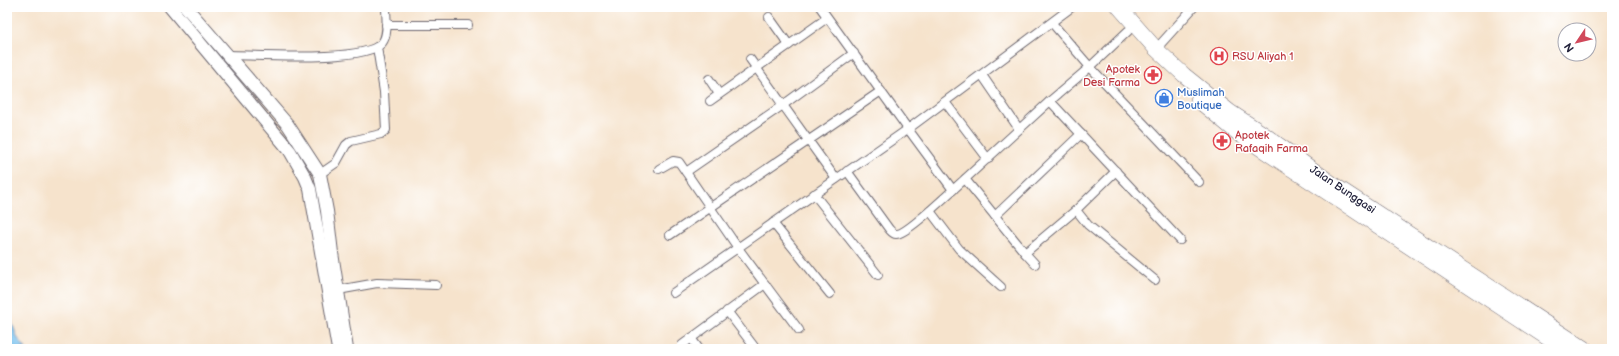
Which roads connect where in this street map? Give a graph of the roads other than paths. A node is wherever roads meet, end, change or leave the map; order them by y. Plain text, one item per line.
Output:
1 (170, 7) edge
2 (386, 7) edge
3 (820, 7) edge
4 (1072, 7) edge
5 (1107, 7) edge
6 (1119, 7) edge
7 (1194, 7) edge
8 (188, 9) edge
9 (768, 17) dead end
10 (827, 18) junction
11 (180, 20) junction
12 (1052, 23) junction
13 (386, 25) junction
14 (468, 25) dead end
15 (1128, 31) junction
16 (789, 45) junction
17 (377, 47) junction
18 (1156, 49) junction
19 (854, 54) junction
20 (228, 55) junction
21 (750, 59) dead end
22 (1090, 67) junction
23 (756, 68) junction
24 (982, 75) junction
25 (709, 79) dead end
26 (881, 91) junction
27 (719, 94) junction
28 (710, 100) dead end
29 (1050, 101) junction
30 (945, 102) junction
31 (783, 106) junction
32 (908, 129) junction
33 (1019, 129) junction
34 (1244, 129) junction
35 (1081, 134) junction
36 (808, 141) junction
37 (988, 159) junction
38 (659, 169) dead end
39 (847, 171) junction
40 (1116, 171) junction
41 (686, 172) junction
42 (320, 174) junction
43 (836, 179) junction
44 (965, 179) junction
45 (1199, 182) dead end
46 (1331, 189) junction
47 (952, 190) junction
48 (814, 194) junction
49 (710, 207) junction
50 (1076, 210) junction
51 (930, 211) junction
52 (995, 216) junction
53 (773, 223) junction
54 (670, 235) dead end
55 (1180, 240) dead end
56 (738, 248) junction
57 (1025, 254) junction
58 (1035, 264) dead end
59 (878, 274) dead end
60 (1155, 280) dead end
61 (765, 284) junction
62 (436, 285) dead end
63 (1001, 287) dead end
64 (338, 290) junction
65 (673, 293) dead end
66 (830, 294) dead end
67 (727, 311) junction
68 (799, 330) dead end
69 (690, 338) junction
70 (682, 345) dead end
71 (338, 349) edge
72 (347, 349) edge
73 (699, 349) edge
74 (756, 349) edge
75 (1564, 349) edge
76 (1585, 349) edge

1 - 11 street
2 - 13 street
3 - 10 street
4 - 12 street
5 - 15 highway, Jalan Bunggasi
6 - 18 highway, Jalan Bunggasi
7 - 18 street
8 - 11 street
8 - 20 street
9 - 16 street
10 - 16 street
10 - 19 street
11 - 71 street
12 - 22 street
12 - 24 street
13 - 14 street
13 - 17 street
15 - 22 street
15 - 34 highway, Jalan Bunggasi
16 - 23 street
17 - 20 street
17 - 42 street
18 - 34 highway, Jalan Bunggasi
19 - 26 street
19 - 31 street
20 - 42 street
21 - 23 street
22 - 29 street
22 - 45 street
23 - 27 street
23 - 31 street
24 - 30 street
24 - 33 street
25 - 27 street
26 - 32 street
26 - 36 street
27 - 28 street
29 - 33 street
29 - 35 street
30 - 32 street
30 - 37 street
31 - 36 street
31 - 41 street
32 - 39 street
32 - 47 street
33 - 37 street
34 - 46 highway, Jalan Bunggasi
35 - 40 street
35 - 52 street
36 - 43 street
36 - 49 street
37 - 44 street
38 - 41 street
39 - 43 street
39 - 51 street
40 - 50 street
40 - 55 street
41 - 49 street
42 - 64 street
43 - 48 street
44 - 47 street
44 - 52 street
46 - 75 highway, Jalan Bunggasi
46 - 76 highway, Jalan Bunggasi
47 - 51 street
48 - 53 street
48 - 59 street
49 - 54 street
49 - 56 street
50 - 57 street
50 - 60 street
51 - 63 street
52 - 57 street
53 - 56 street
53 - 66 street
56 - 61 street
56 - 65 street
57 - 58 street
61 - 67 street
61 - 68 street
62 - 64 street
64 - 72 street
67 - 69 street
67 - 74 street
69 - 70 street
69 - 73 street

